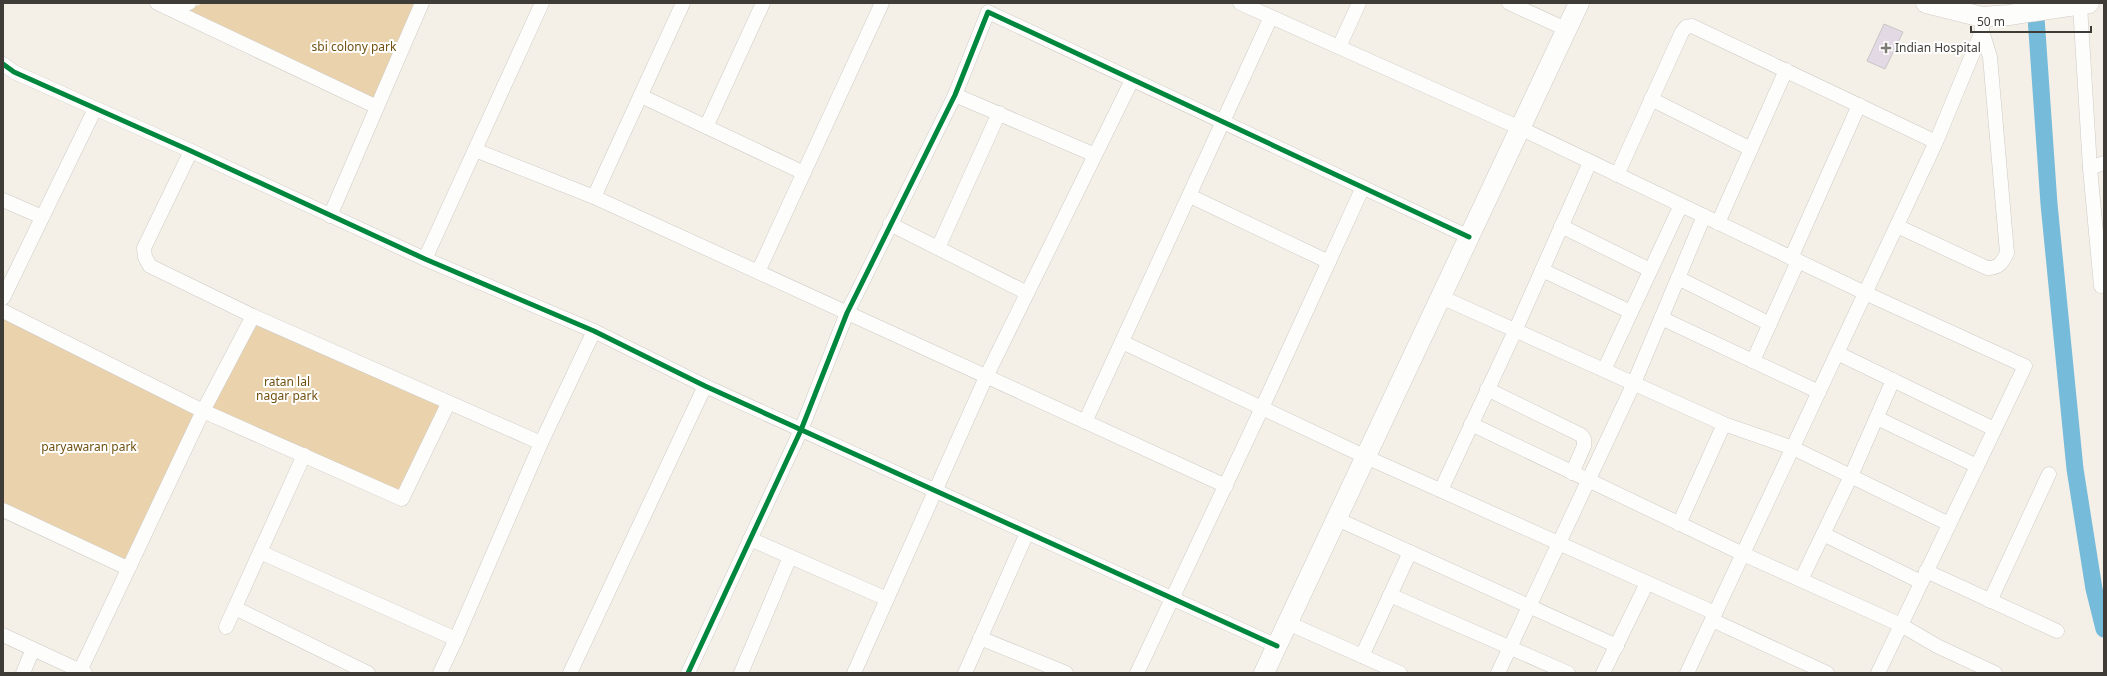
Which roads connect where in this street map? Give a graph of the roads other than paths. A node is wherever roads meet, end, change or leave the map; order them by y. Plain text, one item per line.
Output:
1 (157, 3) edge
2 (189, 3) edge
3 (422, 3) edge
4 (542, 3) edge
5 (684, 3) edge
6 (763, 3) edge
7 (882, 3) edge
8 (1240, 3) edge
9 (1359, 3) edge
10 (1509, 3) edge
11 (1579, 3) edge
12 (1926, 3) edge
13 (2085, 4) edge
14 (990, 8) edge
15 (1962, 8) edge
16 (174, 10) junction
17 (1271, 17) junction
18 (1982, 24) junction
19 (1566, 29) junction
20 (1339, 47) junction
21 (3, 64) edge
22 (1786, 70) junction
23 (1132, 80) junction
24 (955, 94) junction
25 (641, 96) junction
26 (1651, 100) junction
27 (1859, 105) junction
28 (377, 107) junction
29 (95, 109) junction
30 (998, 113) junction
31 (1223, 122) junction
32 (706, 127) junction
33 (1520, 128) junction
34 (1936, 142) junction
35 (1751, 149) junction
36 (475, 150) junction
37 (191, 151) junction
38 (1095, 155) junction
39 (1590, 162) junction
40 (2104, 163) edge
41 (2090, 168) junction
42 (804, 174) junction
43 (1616, 175) junction
44 (1363, 187) junction
45 (1190, 196) junction
46 (594, 197) junction
47 (3, 200) edge
48 (1680, 205) junction
49 (330, 216) junction
50 (1704, 216) junction
51 (42, 217) junction
52 (1718, 223) junction
53 (890, 224) junction
54 (1561, 226) junction
55 (1897, 226) junction
56 (1469, 237) junction
57 (938, 248) junction
58 (426, 259) junction
59 (1794, 260) junction
60 (1329, 262) junction
61 (1542, 270) junction
62 (1650, 270) junction
63 (758, 272) junction
64 (1678, 278) junction
65 (2103, 289) edge
66 (1027, 293) junction
67 (1865, 293) junction
68 (1440, 297) junction
69 (3, 298) edge
70 (3, 311) edge
71 (1631, 312) junction
72 (847, 313) junction
73 (253, 316) junction
74 (1661, 318) junction
75 (1770, 324) junction
76 (1515, 330) junction
77 (594, 331) junction
78 (1122, 342) junction
79 (1837, 353) junction
80 (1753, 361) junction
81 (1604, 370) junction
82 (986, 377) junction
83 (1893, 380) junction
84 (1634, 383) junction
85 (705, 386) junction
86 (1487, 389) junction
87 (1819, 392) junction
88 (448, 404) junction
89 (1262, 408) junction
90 (203, 411) junction
91 (1877, 418) junction
92 (1084, 422) junction
93 (1471, 424) junction
94 (1724, 424) junction
95 (1994, 429) junction
96 (800, 430) junction
97 (541, 443) junction
98 (1793, 448) junction
99 (304, 455) junction
100 (1366, 457) junction
101 (1977, 466) junction
102 (1572, 473) junction
103 (2049, 474) dead end
104 (1851, 476) junction
105 (1589, 481) junction
106 (1226, 486) junction
107 (1441, 490) junction
108 (936, 491) junction
109 (3, 510) edge
110 (1337, 518) junction
111 (1679, 524) junction
112 (1949, 524) junction
113 (1027, 533) junction
114 (1823, 534) junction
115 (750, 539) junction
116 (1559, 543) junction
117 (260, 552) junction
118 (1410, 552) junction
119 (1743, 554) junction
120 (790, 557) junction
121 (130, 566) junction
122 (1924, 577) junction
123 (1801, 580) junction
124 (1647, 583) junction
125 (1390, 595) junction
126 (887, 599) junction
127 (1173, 599) junction
128 (1990, 601) junction
129 (1529, 606) junction
130 (235, 608) junction
131 (1713, 616) junction
132 (1288, 623) junction
133 (1901, 625) junction
134 (226, 627) dead end
135 (2057, 631) dead end
136 (3, 635) edge
137 (980, 638) junction
138 (456, 640) junction
139 (1277, 646) junction
140 (1617, 646) junction
141 (1510, 647) junction
142 (33, 649) junction
143 (1362, 656) junction
144 (1036, 667) edge
145 (82, 672) edge
146 (23, 673) edge
147 (368, 673) edge
148 (440, 673) edge
149 (570, 673) edge
150 (688, 673) edge
151 (741, 673) edge
152 (854, 673) edge
153 (965, 673) edge
154 (1066, 673) edge
155 (1137, 673) edge
156 (1264, 673) edge
157 (1400, 673) edge
158 (1498, 673) edge
159 (1568, 673) edge
160 (1603, 673) edge
161 (1687, 673) edge
162 (1827, 673) edge
163 (1878, 673) edge
164 (1995, 673) edge

1 - 16 street
2 - 16 street
3 - 28 street
4 - 36 street
5 - 25 street
6 - 32 street
7 - 42 street
8 - 17 street
9 - 20 street
10 - 19 street
11 - 19 street
12 - 15 street
13 - 18 street
13 - 41 street
14 - 23 street
14 - 24 street
15 - 18 street
16 - 28 street
17 - 20 street
17 - 31 street
18 - 34 street
18 - 55 street
19 - 33 street
20 - 33 street
21 - 29 street
22 - 26 street
22 - 27 street
22 - 35 street
23 - 31 street
23 - 38 street
24 - 30 street
24 - 53 street
25 - 32 street
25 - 46 street
26 - 35 street
26 - 43 street
27 - 34 street
27 - 59 street
28 - 49 street
29 - 37 street
29 - 51 street
30 - 38 street
30 - 57 street
31 - 44 street
31 - 45 street
32 - 42 street
33 - 39 street
33 - 56 street
34 - 55 street
35 - 52 street
36 - 46 street
36 - 58 street
37 - 49 street
37 - 73 street
38 - 66 street
39 - 43 street
39 - 54 street
40 - 41 street
41 - 65 street
42 - 63 street
43 - 48 street
44 - 56 street
44 - 60 street
45 - 60 street
45 - 78 street
46 - 63 street
47 - 51 street
48 - 50 street
48 - 62 street
49 - 58 street
50 - 52 street
50 - 64 street
51 - 69 street
52 - 59 street
53 - 57 street
53 - 72 street
54 - 61 street
54 - 62 street
55 - 67 street
56 - 68 street
57 - 66 street
58 - 77 street
59 - 67 street
59 - 75 street
60 - 89 street
61 - 71 street
61 - 76 street
62 - 71 street
63 - 72 street
64 - 74 street
64 - 75 street
66 - 82 street
67 - 79 street
67 - 95 street
68 - 76 street
68 - 100 street
70 - 90 street
71 - 81 street
72 - 82 street
72 - 96 street
73 - 88 street
73 - 90 street
74 - 80 street
74 - 84 street
75 - 80 street
76 - 81 street
76 - 86 street
77 - 85 street
77 - 97 street
78 - 89 street
78 - 92 street
79 - 83 street
79 - 87 street
80 - 87 street
81 - 84 street
82 - 92 street
82 - 108 street
83 - 91 street
83 - 95 street
84 - 94 street
84 - 105 street
85 - 96 street
85 - 149 street
86 - 93 street
86 - 102 street
87 - 98 street
88 - 97 street
88 - 99 street
89 - 100 street
89 - 106 street
90 - 99 street
90 - 121 street
91 - 101 street
91 - 104 street
92 - 106 street
93 - 102 street
93 - 107 street
94 - 98 street
94 - 111 street
95 - 101 street
96 - 108 street
96 - 115 street
97 - 138 street
98 - 104 street
98 - 119 street
99 - 117 street
100 - 107 street
100 - 110 street
101 - 112 street
102 - 105 street
103 - 128 street
104 - 112 street
104 - 114 street
105 - 111 street
105 - 116 street
106 - 127 street
107 - 116 street
108 - 113 street
108 - 126 street
109 - 121 street
110 - 118 street
110 - 132 street
111 - 119 street
112 - 122 street
113 - 127 street
113 - 137 street
114 - 122 street
114 - 123 street
115 - 120 street
115 - 150 street
116 - 124 street
116 - 129 street
117 - 130 street
117 - 138 street
118 - 125 street
118 - 129 street
119 - 123 street
119 - 131 street
120 - 126 street
120 - 151 street
121 - 145 street
122 - 128 street
122 - 133 street
123 - 133 street
124 - 131 street
124 - 140 street
125 - 141 street
125 - 143 street
126 - 152 street
127 - 139 street
127 - 155 street
128 - 135 street
129 - 140 street
129 - 141 street
130 - 134 street
130 - 147 street
131 - 161 street
131 - 162 street
132 - 139 street
132 - 143 street
133 - 163 street
133 - 164 street
136 - 142 street
137 - 144 street
137 - 153 street
138 - 148 street
139 - 156 street
140 - 160 street
141 - 158 street
141 - 159 street
142 - 145 street
142 - 146 street
143 - 157 street
144 - 154 street

